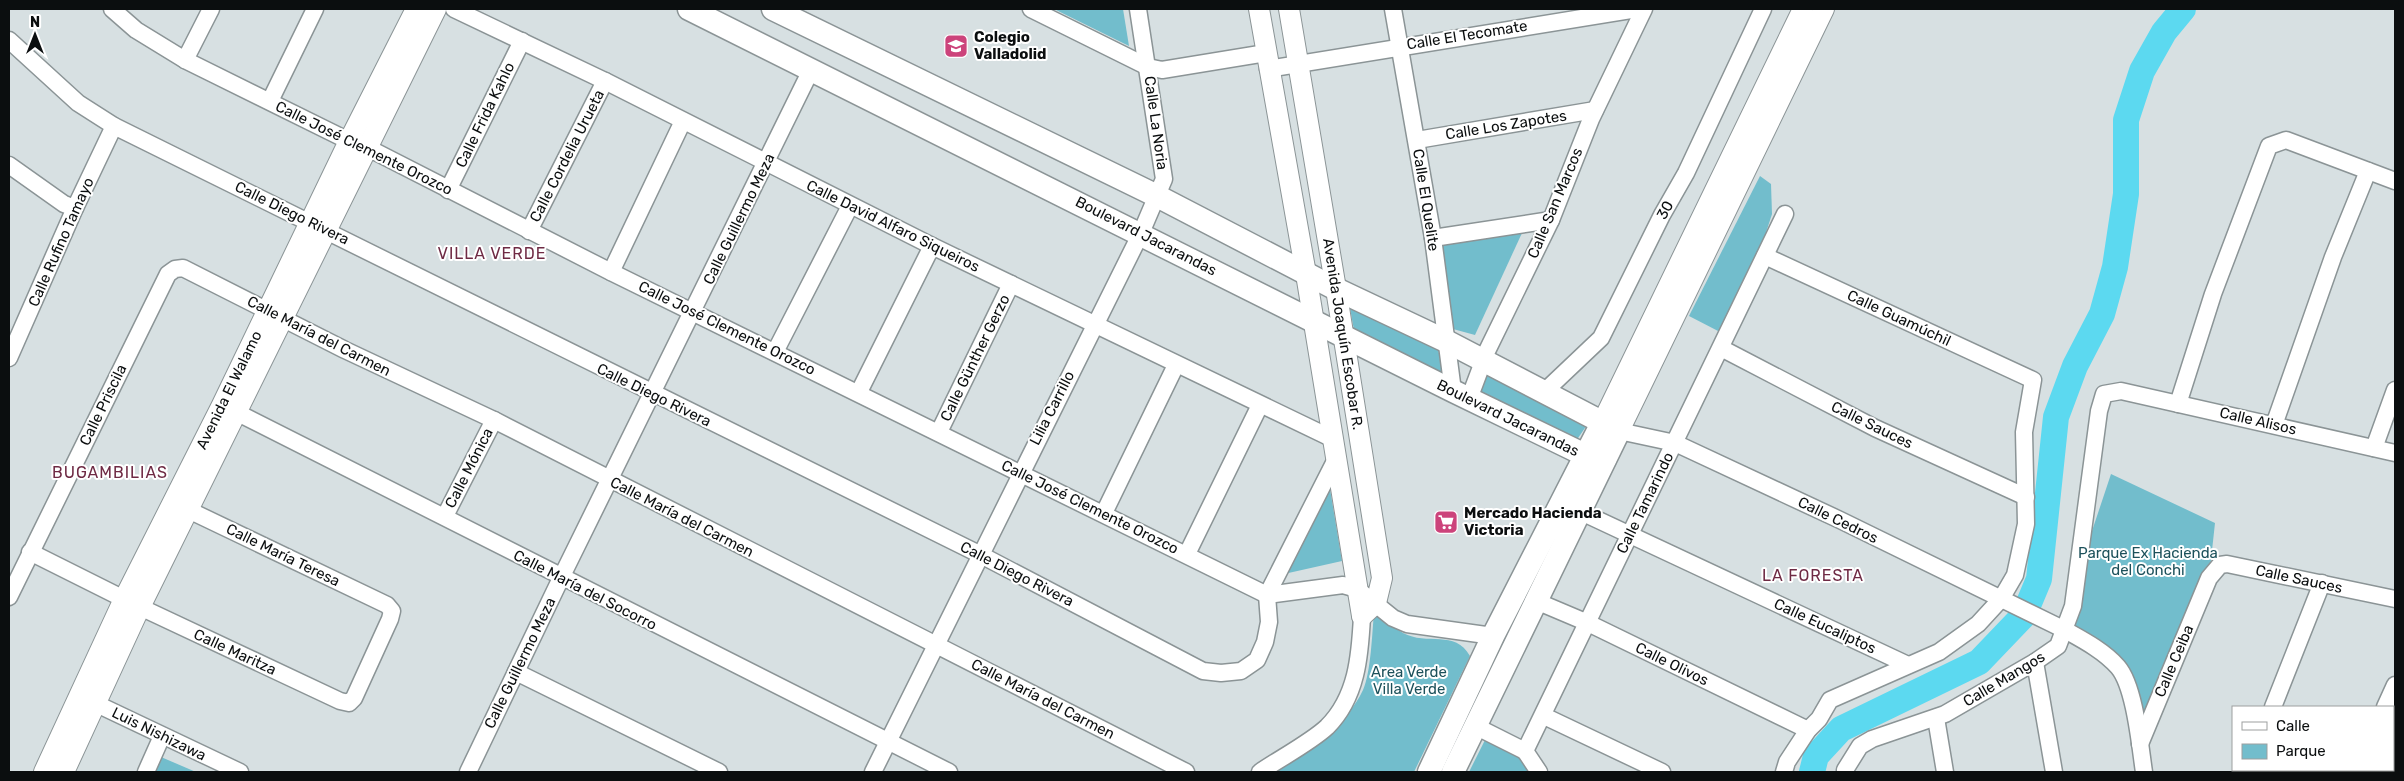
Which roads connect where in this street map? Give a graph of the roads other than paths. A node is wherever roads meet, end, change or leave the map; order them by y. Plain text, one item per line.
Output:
1 (112, 9) edge
2 (211, 9) edge
3 (315, 9) edge
4 (416, 9) edge
5 (436, 9) edge
6 (454, 9) edge
7 (689, 9) edge
8 (773, 9) edge
9 (1031, 9) edge
10 (1138, 9) edge
11 (1259, 9) edge
12 (1289, 9) edge
13 (1393, 9) edge
14 (1637, 9) edge
15 (1644, 9) edge
16 (1763, 9) edge
17 (1803, 9) edge
18 (1824, 9) edge
19 (9, 40) edge
20 (522, 41) junction
21 (1399, 46) junction
22 (185, 60) junction
23 (1267, 61) junction
24 (1297, 64) junction
25 (1148, 67) junction
26 (811, 70) junction
27 (605, 81) junction
28 (270, 101) junction
29 (1595, 110) junction
30 (683, 121) junction
31 (114, 126) junction
32 (1417, 140) junction
33 (358, 144) junction
34 (766, 163) junction
35 (9, 165) edge
36 (2368, 171) junction
37 (2395, 181) edge
38 (448, 190) junction
39 (1157, 196) junction
40 (850, 206) junction
41 (75, 208) junction
42 (1785, 214) dead end
43 (1551, 220) junction
44 (319, 226) junction
45 (529, 231) junction
46 (1141, 233) junction
47 (1433, 238) junction
48 (932, 246) junction
49 (1765, 256) junction
50 (175, 269) joint
51 (611, 272) junction
52 (1306, 274) junction
53 (1011, 284) junction
54 (1336, 289) junction
55 (693, 312) junction
56 (276, 314) junction
57 (1313, 321) junction
58 (1094, 324) junction
59 (1344, 336) junction
60 (1446, 341) junction
61 (1721, 348) junction
62 (775, 352) junction
63 (9, 358) edge
64 (1482, 362) junction
65 (1176, 365) junction
66 (2395, 390) edge
67 (2121, 391) joint
68 (859, 392) junction
69 (1544, 393) junction
70 (652, 394) junction
71 (1461, 395) junction
72 (2178, 404) junction
73 (1260, 405) junction
74 (230, 409) junction
75 (494, 420) junction
76 (2274, 425) junction
77 (1610, 427) junction
78 (939, 432) junction
79 (1334, 439) junction
80 (1675, 443) junction
81 (2374, 448) junction
82 (2395, 453) edge
83 (1596, 457) junction
84 (1336, 459) junction
85 (1020, 473) junction
86 (610, 481) junction
87 (2026, 497) junction
88 (181, 506) junction
89 (1579, 511) junction
90 (1104, 513) junction
91 (445, 516) junction
92 (1629, 534) junction
93 (30, 552) junction
94 (980, 554) junction
95 (1187, 554) junction
96 (561, 578) junction
97 (2209, 578) joint
98 (2322, 583) junction
99 (1357, 589) junction
100 (1267, 595) junction
101 (9, 597) edge
102 (2395, 599) edge
103 (1536, 602) junction
104 (2006, 602) junction
105 (132, 603) junction
106 (1369, 610) junction
107 (392, 611) joint
108 (1588, 623) junction
109 (2058, 627) junction
110 (1493, 636) junction
111 (936, 644) junction
112 (2035, 662) junction
113 (1908, 665) junction
114 (516, 672) junction
115 (2395, 685) edge
116 (87, 699) junction
117 (2273, 706) edge
118 (2385, 706) edge
119 (1544, 716) junction
120 (1936, 718) junction
121 (1475, 726) junction
122 (1808, 730) junction
123 (162, 736) junction
124 (888, 742) junction
125 (2140, 744) junction
126 (1525, 751) junction
127 (472, 771) edge
128 (1845, 771) edge
129 (44, 772) edge
130 (64, 772) edge
131 (146, 772) edge
132 (240, 772) edge
133 (719, 772) edge
134 (873, 772) edge
135 (949, 772) edge
136 (1186, 772) edge
137 (1260, 772) edge
138 (1429, 772) edge
139 (1453, 772) edge
140 (1539, 772) edge
141 (1662, 772) edge
142 (1784, 772) edge
143 (1945, 772) edge
144 (2054, 772) edge
145 (2144, 772) edge

1 - 22 street, Calle José Clemente Orozco
2 - 22 street
3 - 28 street
4 - 33 street, Avenida El Walamo
5 - 33 street, Avenida El Walamo
6 - 20 street, Calle David Alfaro Siqueiros
7 - 26 main road, Boulevard Jacarandas
8 - 39 main road
9 - 25 street
10 - 25 street, Calle La Noria
11 - 23 street, Avenida Joaquín Escobar R.
12 - 24 street, Avenida Joaquín Escobar R.
13 - 21 street, Calle El Quelite
14 - 21 street, Calle El Tecomate
15 - 29 street, Calle San Marcos
16 - 69 street, 30
17 - 77 street
18 - 77 street
19 - 31 street, Calle Diego Rivera
20 - 27 street, Calle David Alfaro Siqueiros
20 - 38 street, Calle Frida Kahlo
21 - 24 street, Calle El Tecomate
21 - 32 street, Calle El Quelite
22 - 28 street, Calle José Clemente Orozco
23 - 24 street
23 - 25 street
23 - 52 street, Avenida Joaquín Escobar R.
24 - 54 street, Avenida Joaquín Escobar R.
25 - 39 street, Calle La Noria
26 - 34 street, Calle Guillermo Meza
26 - 46 main road, Boulevard Jacarandas
27 - 30 street, Calle David Alfaro Siqueiros
27 - 45 street, Calle Cordelia Urueta
28 - 33 street, Calle José Clemente Orozco
29 - 32 street, Calle Los Zapotes
29 - 43 street, Calle San Marcos
30 - 34 street, Calle David Alfaro Siqueiros
30 - 51 street
31 - 41 street, Calle Rufino Tamayo
31 - 44 street, Calle Diego Rivera
32 - 47 street, Calle El Quelite
33 - 38 street, Calle José Clemente Orozco
33 - 44 street, Avenida El Walamo
34 - 40 street, Calle David Alfaro Siqueiros
34 - 55 street, Calle Guillermo Meza
35 - 41 street
36 - 37 street
36 - 72 street
36 - 76 street
38 - 45 street, Calle José Clemente Orozco
39 - 46 street, Calle La Noria
39 - 52 main road
40 - 48 street, Calle David Alfaro Siqueiros
40 - 62 street
41 - 63 street, Calle Rufino Tamayo
42 - 49 street, Calle Tamarindo
43 - 47 street
43 - 64 street, Calle San Marcos
44 - 56 street, Avenida El Walamo
44 - 70 street, Calle Diego Rivera
45 - 51 street, Calle José Clemente Orozco
46 - 57 main road, Boulevard Jacarandas
46 - 58 street, Lilia Carrillo
47 - 60 street, Calle El Quelite
48 - 53 street, Calle David Alfaro Siqueiros
48 - 68 street
49 - 61 street, Calle Tamarindo
49 - 87 street, Calle Guamúchil
50 - 56 street, Calle María del Carmen
50 - 93 street, Calle Priscila
51 - 55 street, Calle José Clemente Orozco
52 - 54 main road
52 - 57 street, Avenida Joaquín Escobar R.
53 - 58 street, Calle David Alfaro Siqueiros
53 - 78 street, Calle Günther Gerzo
54 - 59 street, Avenida Joaquín Escobar R.
54 - 60 main road
55 - 62 street, Calle José Clemente Orozco
55 - 70 street, Calle Guillermo Meza
56 - 74 street, Avenida El Walamo
56 - 75 street, Calle María del Carmen
57 - 59 main road, Boulevard Jacarandas
57 - 79 street, Avenida Joaquín Escobar R.
58 - 65 street, Calle David Alfaro Siqueiros
58 - 85 street, Lilia Carrillo
59 - 71 main road, Boulevard Jacarandas
59 - 106 street, Avenida Joaquín Escobar R.
60 - 64 main road
60 - 71 street, Calle El Quelite
61 - 80 street, Calle Tamarindo
61 - 87 street, Calle Sauces
62 - 68 street, Calle José Clemente Orozco
64 - 69 main road
64 - 71 street, Calle San Marcos
65 - 73 street, Calle David Alfaro Siqueiros
65 - 90 street
66 - 81 street
67 - 72 street, Calle Alisos
67 - 109 street, Calle Mangos
68 - 78 street, Calle José Clemente Orozco
69 - 77 main road
70 - 86 street, Calle Guillermo Meza
70 - 94 street, Calle Diego Rivera
71 - 83 main road, Boulevard Jacarandas
72 - 76 street, Calle Alisos
73 - 79 street, Calle David Alfaro Siqueiros
73 - 95 street
74 - 88 street, Avenida El Walamo
74 - 91 street, Calle María del Socorro
75 - 86 street, Calle María del Carmen
75 - 91 street, Calle Mónica
76 - 81 street, Calle Alisos
77 - 80 street, Calle Cedros
77 - 83 main road
78 - 85 street, Calle José Clemente Orozco
79 - 84 street, Avenida Joaquín Escobar R.
80 - 92 street, Calle Tamarindo
80 - 104 street, Calle Cedros
81 - 82 street, Calle Alisos
83 - 89 main road
83 - 110 main road
84 - 99 street, Avenida Joaquín Escobar R.
84 - 100 street
85 - 90 street, Calle José Clemente Orozco
85 - 94 street, Lilia Carrillo
86 - 96 street, Calle Guillermo Meza
86 - 111 street, Calle María del Carmen
87 - 104 street
88 - 105 street, Avenida El Walamo
88 - 107 street, Calle María Teresa
89 - 92 street, Calle Eucaliptos
89 - 103 main road
90 - 95 street, Calle José Clemente Orozco
91 - 96 street, Calle María del Socorro
92 - 108 street, Calle Tamarindo
92 - 113 street, Calle Eucaliptos
93 - 101 street, Calle Priscila
93 - 105 street, Calle Maritza
94 - 100 street, Calle Diego Rivera
94 - 111 street, Lilia Carrillo
95 - 100 street, Calle José Clemente Orozco
96 - 114 street, Calle Guillermo Meza
96 - 124 street, Calle María del Socorro
97 - 98 street, Calle Sauces
97 - 125 street, Calle Ceiba
98 - 102 street, Calle Sauces
98 - 117 street
99 - 100 street
99 - 106 street, Avenida Joaquín Escobar R.
103 - 108 street, Calle Olivos
103 - 121 main road
104 - 109 street, Calle Cedros
104 - 113 street
105 - 107 street, Calle Maritza
105 - 116 street, Avenida El Walamo
106 - 110 street
106 - 137 street
108 - 119 street, Calle Tamarindo
108 - 122 street, Calle Olivos
109 - 112 street, Calle Mangos
109 - 125 street, Calle Ceiba
110 - 138 main road
111 - 124 street, Lilia Carrillo
111 - 136 street, Calle María del Carmen
112 - 120 street, Calle Mangos
112 - 144 street
113 - 122 street
114 - 127 street, Calle Guillermo Meza
114 - 133 street
115 - 118 street
116 - 123 street, Luis Nishizawa
116 - 129 street, Avenida El Walamo
116 - 130 street, Avenida El Walamo
119 - 126 street, Calle Tamarindo
119 - 141 street
120 - 128 street, Calle Mangos
120 - 143 street
121 - 126 street
121 - 139 main road
122 - 142 street
123 - 131 street
123 - 132 street, Luis Nishizawa
124 - 134 street, Lilia Carrillo
124 - 135 street, Calle María del Socorro
125 - 145 street, Calle Ceiba
126 - 140 street

